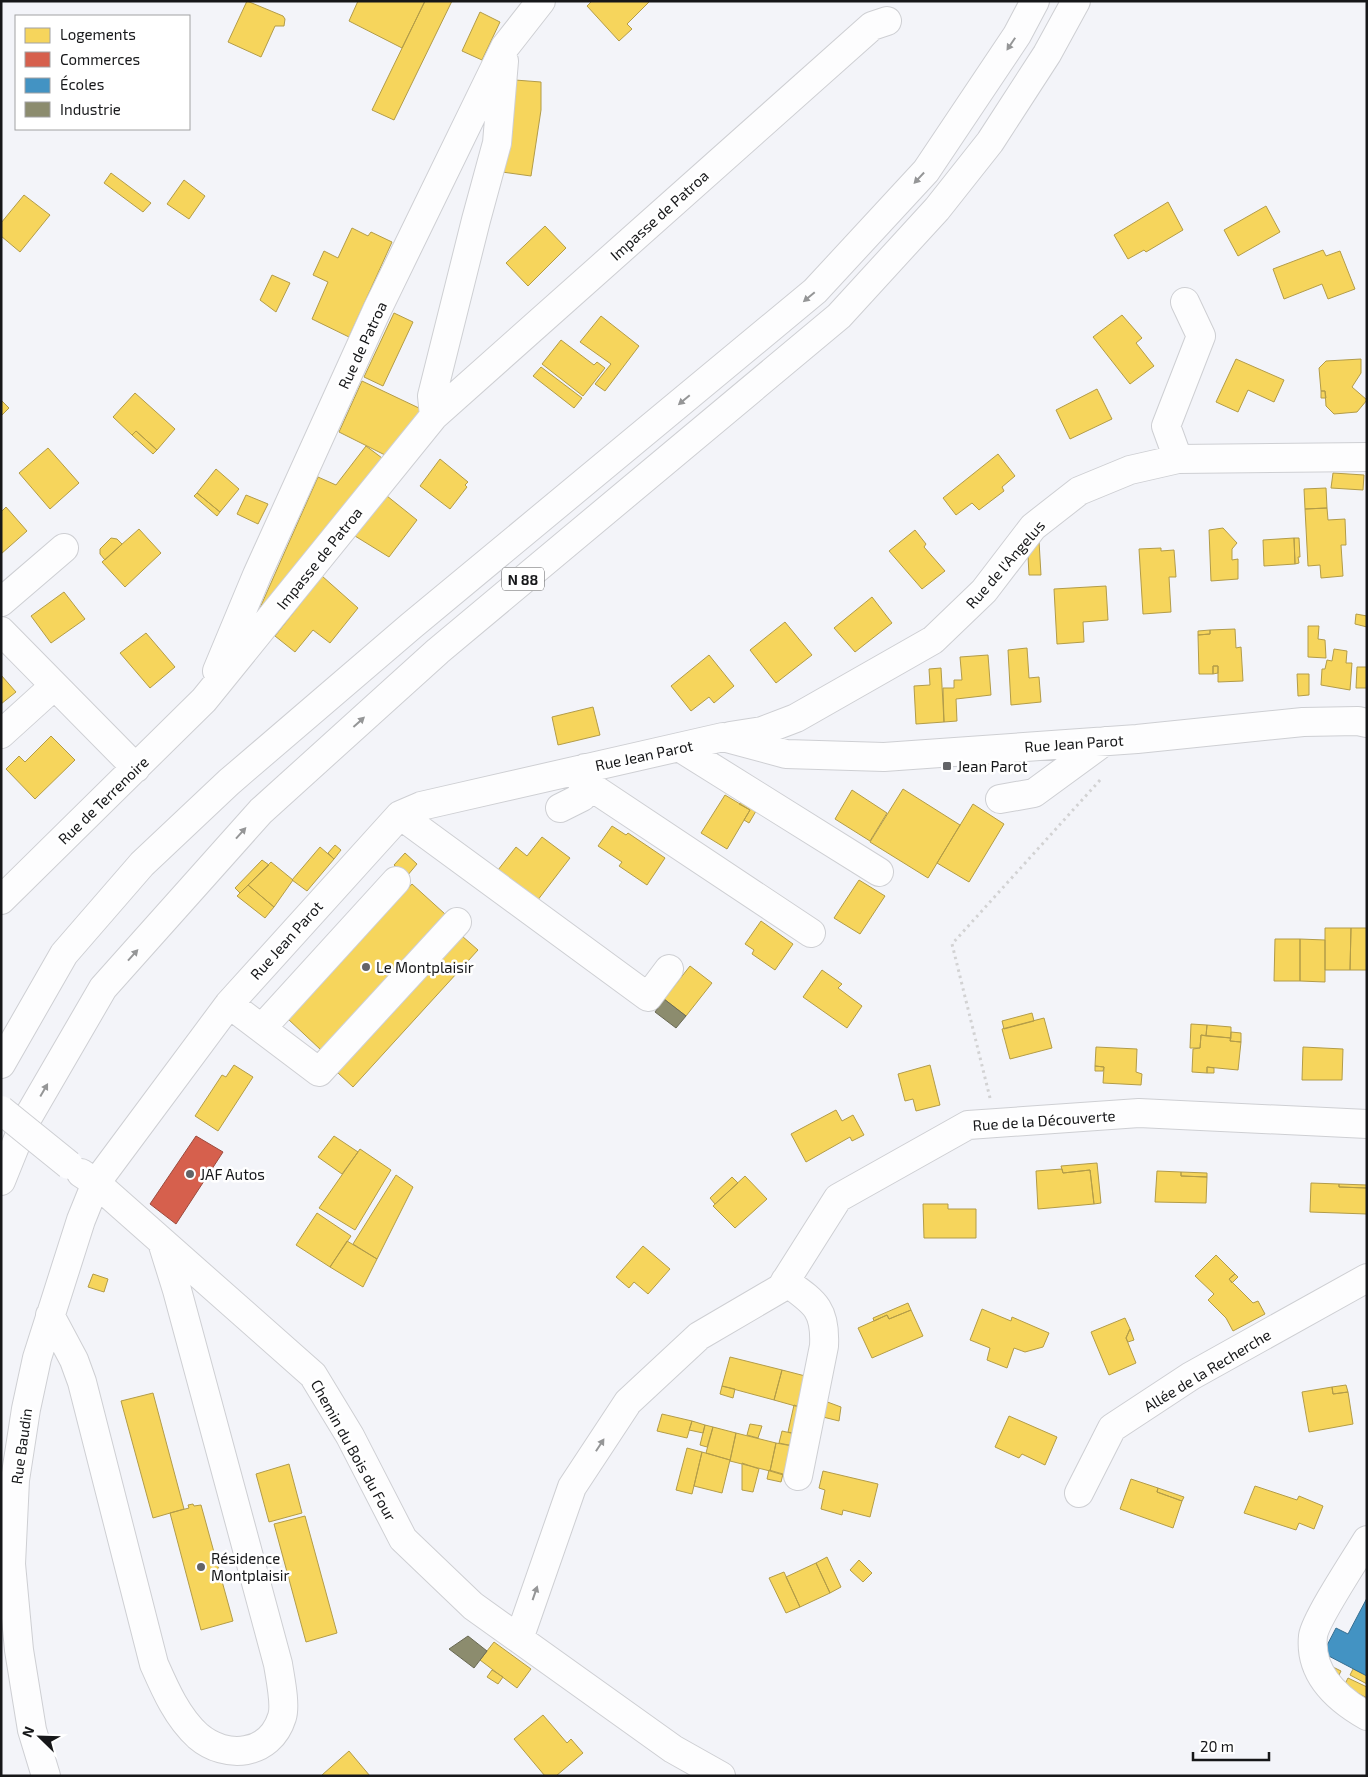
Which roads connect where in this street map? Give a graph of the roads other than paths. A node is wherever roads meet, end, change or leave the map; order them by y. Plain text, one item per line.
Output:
1 (541, 1) edge
2 (1035, 1) edge
3 (1076, 1) edge
4 (887, 21) dead end
5 (505, 47) junction
6 (1184, 302) dead end
7 (434, 416) junction
8 (1367, 457) edge
9 (1178, 459) junction
10 (64, 548) dead end
11 (1, 602) edge
12 (1, 631) edge
13 (54, 686) junction
14 (204, 700) junction
15 (1367, 723) edge
16 (1, 734) edge
17 (723, 737) junction
18 (1105, 741) junction
19 (679, 747) junction
20 (136, 768) junction
21 (584, 775) junction
22 (1000, 799) dead end
23 (560, 808) dead end
24 (400, 816) junction
25 (879, 872) dead end
26 (396, 881) dead end
27 (1, 900) edge
28 (457, 922) dead end
29 (811, 933) dead end
30 (669, 969) dead end
31 (230, 1004) junction
32 (262, 1028) junction
33 (1, 1064) edge
34 (1, 1110) edge
35 (1367, 1124) edge
36 (1, 1181) edge
37 (96, 1183) junction
38 (162, 1242) junction
39 (1367, 1278) edge
40 (785, 1281) junction
41 (50, 1315) junction
42 (37, 1358) junction
43 (74, 1360) junction
44 (798, 1476) dead end
45 (1079, 1493) dead end
46 (1367, 1540) edge
47 (519, 1639) junction
48 (1367, 1716) edge
49 (46, 1776) edge
50 (720, 1776) edge

1 - 5 main road, Rue de Patroa
2 -> 33 main road, N 88
36 -> 3 main road, N 88
4 - 7 main road, Impasse de Patroa
5 - 7 main road
5 - 14 main road, Rue de Patroa
6 - 9 main road
7 - 14 main road, Impasse de Patroa
8 - 9 main road, Rue de l'Angelus
9 - 17 main road, Rue de l'Angelus
10 - 11 main road
12 - 13 main road
13 - 16 main road
13 - 20 main road
14 - 20 main road, Rue de Terrenoire
15 - 18 main road, Rue Jean Parot
17 - 18 main road, Rue Jean Parot
17 - 19 main road, Rue Jean Parot
18 - 22 main road
19 - 21 main road, Rue Jean Parot
19 - 25 main road
20 - 27 main road, Rue de Terrenoire
21 - 23 main road
21 - 24 main road, Rue Jean Parot
21 - 29 main road
24 - 30 main road
24 - 31 main road, Rue Jean Parot
26 - 32 main road
28 - 32 main road
31 - 32 main road
31 - 37 main road, Rue Jean Parot
34 - 37 main road, bridge
35 - 40 main road, Rue de la Découverte
37 - 38 main road, Chemin du Bois du Four
37 - 41 main road, Rue Baudin
38 - 43 main road
38 - 47 main road, Chemin du Bois du Four
39 - 45 main road, Allée de la Recherche
40 - 44 main road
47 -> 40 main road
41 - 42 main road, Rue Baudin
41 - 43 main road
42 - 43 main road
42 - 49 main road, Rue Baudin
46 - 48 main road
47 - 50 main road, Chemin du Bois du Four

